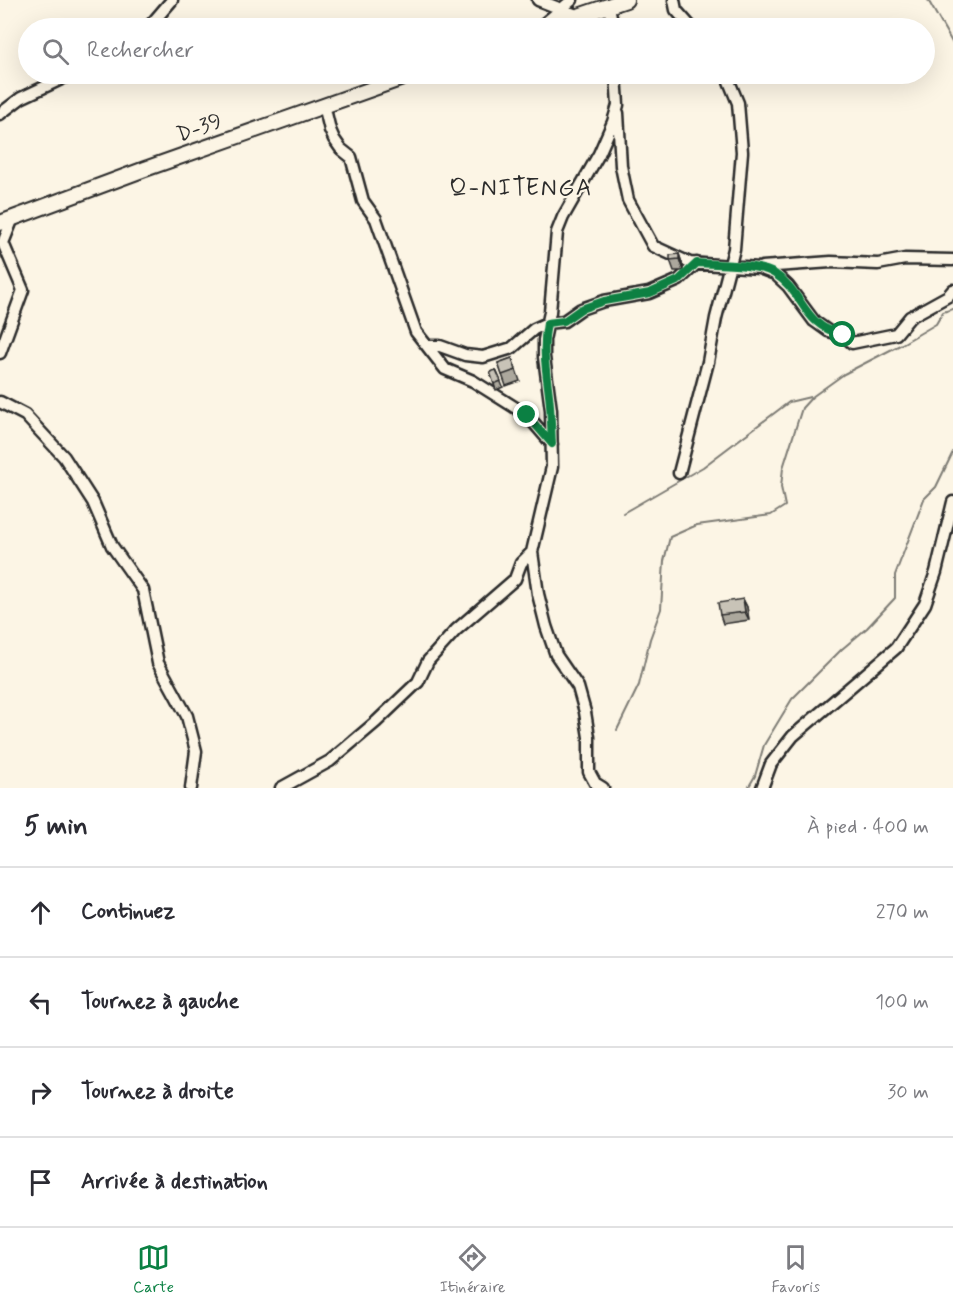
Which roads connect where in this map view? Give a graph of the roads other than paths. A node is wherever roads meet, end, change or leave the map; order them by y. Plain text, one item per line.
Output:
1 (172, 0) edge
2 (538, 0) edge
3 (572, 0) edge
4 (626, 0) edge
5 (674, 0) edge
6 (609, 6) junction
7 (560, 9) junction
8 (579, 16) junction
9 (157, 18) edge
10 (551, 18) edge
11 (573, 18) edge
12 (611, 18) edge
13 (683, 18) edge
14 (51, 84) edge
15 (385, 84) edge
16 (617, 84) edge
17 (730, 84) edge
18 (324, 105) junction
19 (618, 105) junction
20 (0, 114) edge
21 (7, 220) edge
22 (953, 260) edge
23 (697, 263) junction
24 (729, 266) junction
25 (759, 268) junction
26 (953, 290) edge
27 (547, 323) junction
28 (429, 346) junction
29 (0, 353) edge
30 (0, 402) edge
31 (552, 444) junction
32 (679, 473) dead end
33 (953, 502) edge
34 (532, 552) junction
35 (191, 788) edge
36 (281, 788) edge
37 (603, 788) edge
38 (762, 788) edge

1 - 9 street
2 - 7 street
3 - 7 street
4 - 6 main road
5 - 13 street
6 - 8 main road
6 - 12 street
7 - 8 street
7 - 10 street
8 - 11 main road
14 - 20 street
15 - 18 main road, D-39
16 - 19 street
17 - 24 street
18 - 21 main road, D-39
18 - 28 street
19 - 23 street
19 - 27 street
21 - 29 street
22 - 25 street
23 - 24 street
23 - 27 street
24 - 25 street
24 - 32 street
25 - 26 street
27 - 28 street
27 - 31 street
28 - 31 street
30 - 35 street
31 - 34 street
33 - 38 street
34 - 36 street
34 - 37 street

